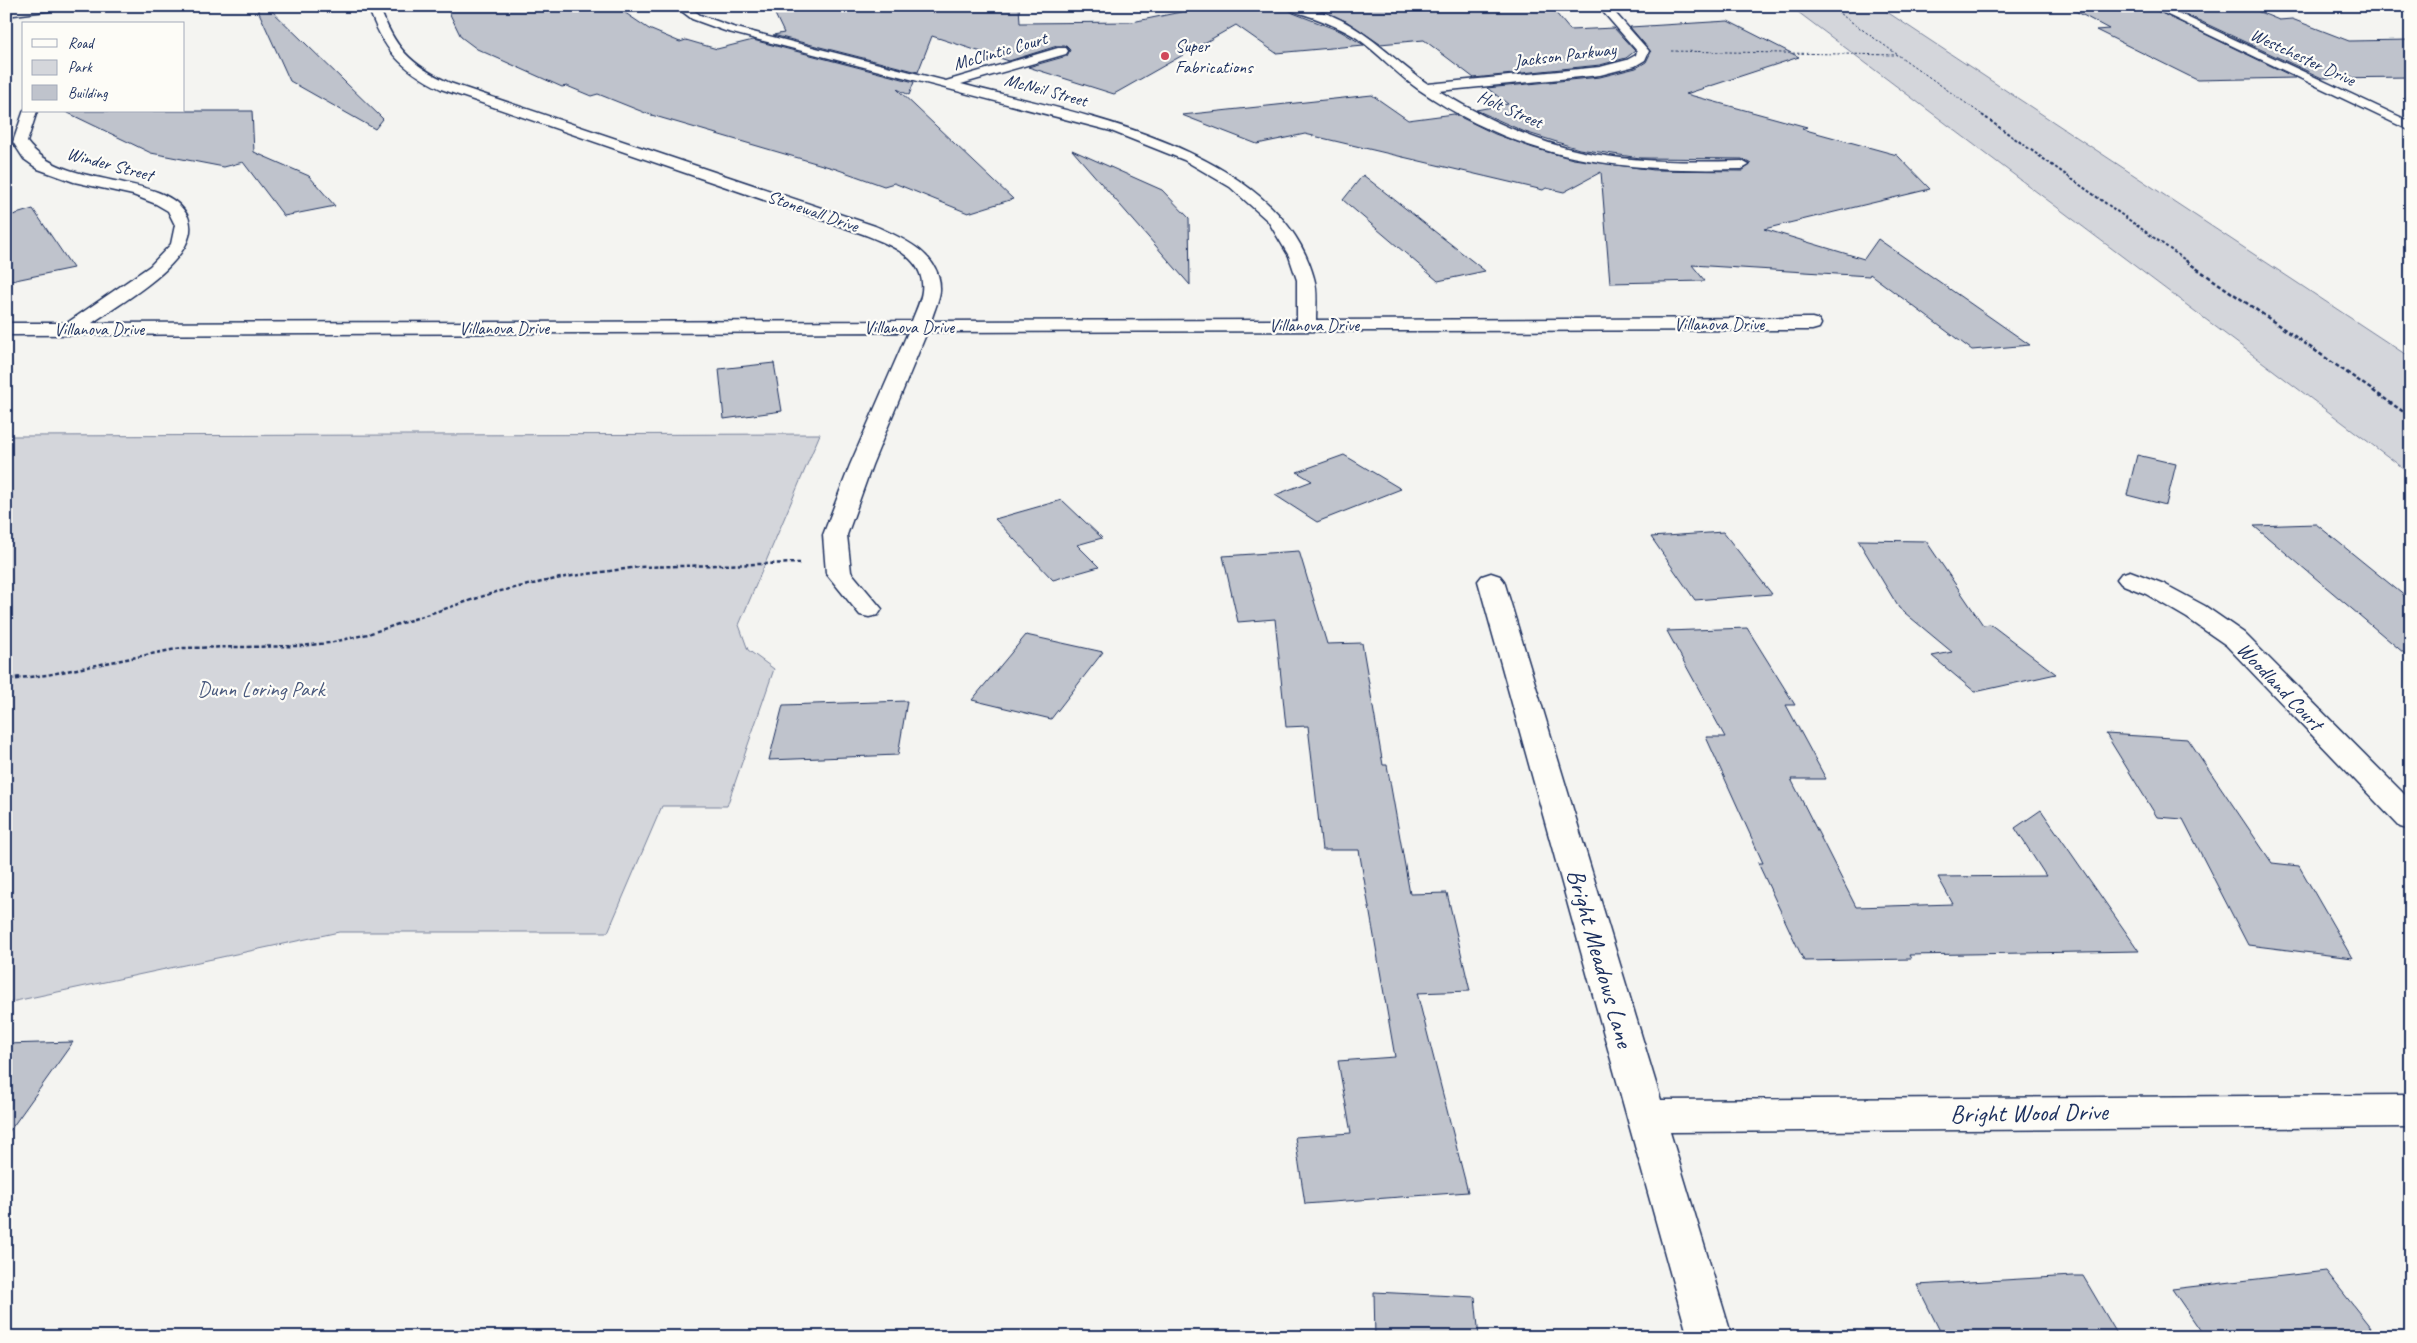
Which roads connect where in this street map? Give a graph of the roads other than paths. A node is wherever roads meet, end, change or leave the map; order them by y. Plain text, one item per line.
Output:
1 (62, 6) edge
2 (373, 6) edge
3 (681, 6) edge
4 (1290, 6) edge
5 (1603, 6) edge
6 (2154, 6) edge
7 (46, 8) junction
8 (6, 13) edge
9 (55, 21) dead end
10 (1062, 51) dead end
11 (947, 84) junction
12 (1426, 88) junction
13 (30, 112) edge
14 (2411, 127) edge
15 (1742, 165) dead end
16 (1812, 324) dead end
17 (920, 326) junction
18 (1308, 326) junction
19 (6, 329) edge
20 (71, 329) junction
21 (2130, 579) dead end
22 (1491, 581) dead end
23 (869, 609) dead end
24 (2411, 820) edge
25 (2411, 1111) edge
26 (1646, 1116) junction
27 (1710, 1337) edge

1 - 7 street
2 - 17 street, Stonewall Drive
3 - 11 street, McNeil Street
4 - 12 street, Holt Street
5 - 12 street, Jackson Parkway
6 - 14 street, Westchester Drive
7 - 8 street
7 - 9 street
10 - 11 street, McClintic Court
11 - 18 street, McNeil Street
12 - 15 street, Holt Street
13 - 20 street, Winder Street
16 - 18 street, Villanova Drive
17 - 18 street, Villanova Drive
17 - 20 street, Villanova Drive
17 - 23 street, Stonewall Drive
19 - 20 street, Villanova Drive
21 - 24 street, Woodland Court
22 - 26 street, Bright Meadows Lane
25 - 26 street, Bright Wood Drive
26 - 27 street, Bright Meadows Lane

